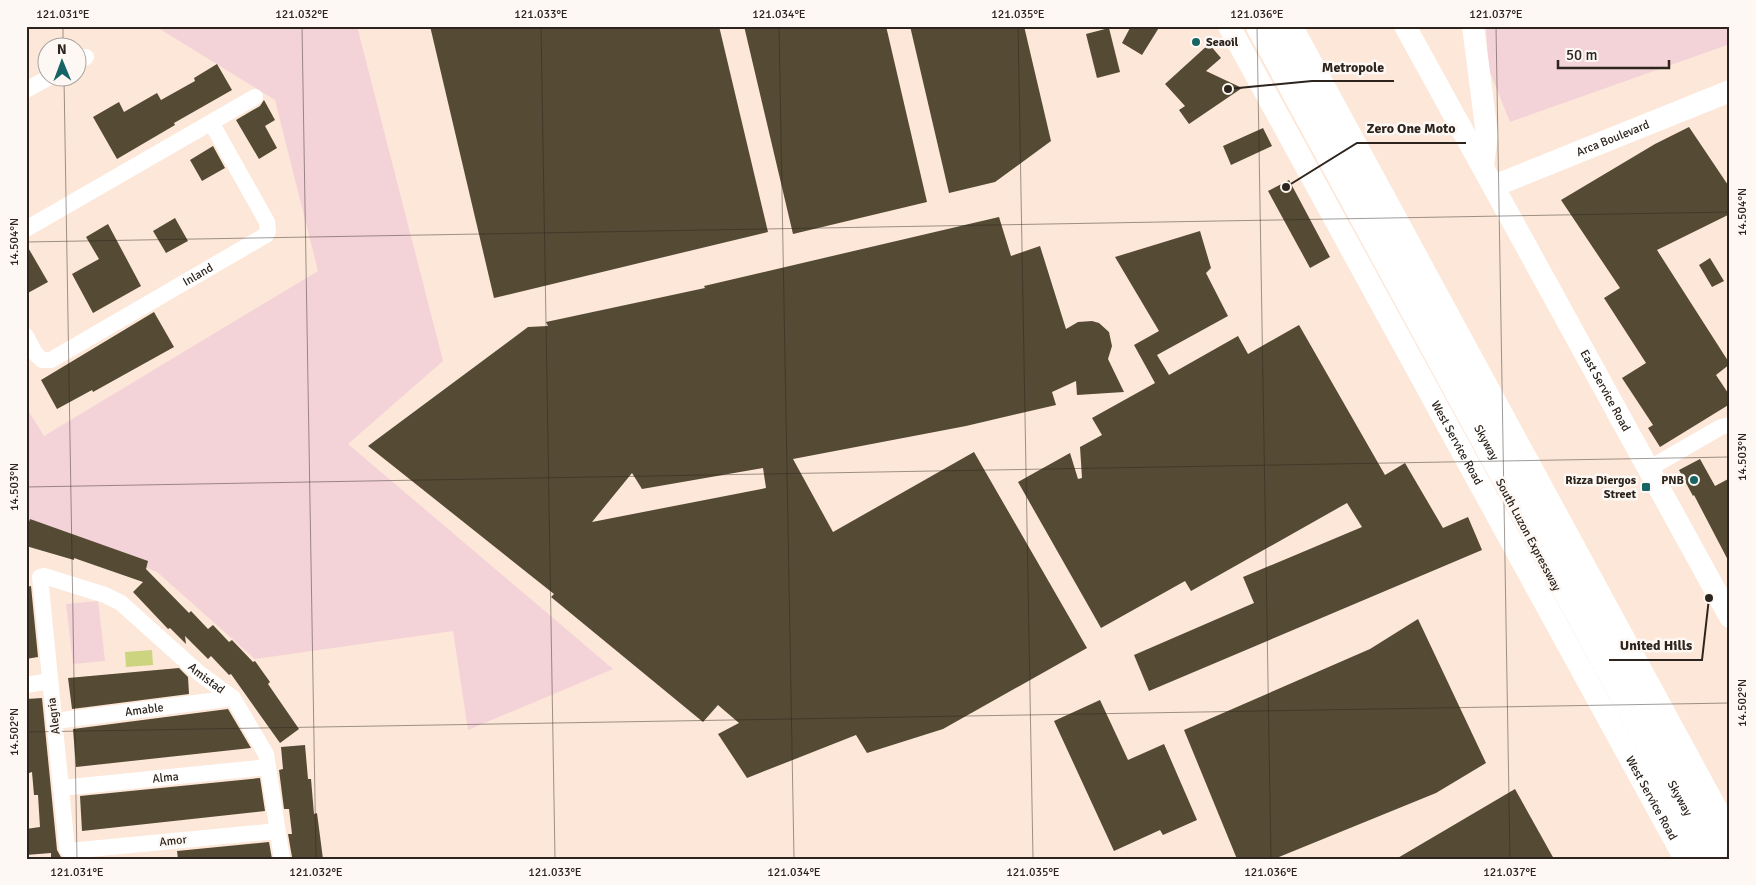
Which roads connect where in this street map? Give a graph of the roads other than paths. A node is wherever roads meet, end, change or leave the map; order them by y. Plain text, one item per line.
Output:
1 (1229, 26) edge
2 (1254, 26) edge
3 (1260, 26) edge
4 (1288, 26) edge
5 (1292, 26) edge
6 (1405, 26) edge
7 (1473, 26) edge
8 (38, 83) edge
9 (26, 90) edge
10 (1730, 91) edge
11 (255, 97) dead end
12 (212, 124) junction
13 (1483, 165) junction
14 (1494, 186) junction
15 (26, 230) edge
16 (26, 336) edge
17 (1730, 426) edge
18 (1648, 469) junction
19 (39, 579) joint
20 (1730, 617) edge
21 (50, 681) junction
22 (26, 685) edge
23 (233, 698) junction
24 (55, 720) junction
25 (268, 767) junction
26 (62, 788) junction
27 (1730, 829) edge
28 (277, 831) junction
29 (1730, 840) edge
30 (70, 851) joint
31 (282, 859) edge
32 (1685, 859) edge
33 (1704, 859) edge
34 (1713, 859) edge

1 - 32 main road, West Service Road
2 - 33 highway, South Luzon Expressway
3 - 34 highway, Skyway
4 - 29 highway, Skyway
5 - 27 highway
6 - 13 main road, East Service Road
7 - 13 main road
8 - 9 street
10 - 14 main road, Arca Boulevard
11 - 12 street
12 - 15 street
12 - 16 street, Inland
13 - 14 main road, East Service Road
14 - 18 main road, East Service Road
17 - 18 street
18 - 20 main road, East Service Road
19 - 21 street, Alegria
19 - 23 street, Amistad
21 - 22 street
21 - 24 street, Alegria
23 - 24 street, Amable
23 - 25 street, Amistad
24 - 26 street, Alegria
25 - 26 street, Alma
25 - 28 street, Amistad
26 - 30 street, Alegria
28 - 30 street, Amor
28 - 31 street, Amistad

